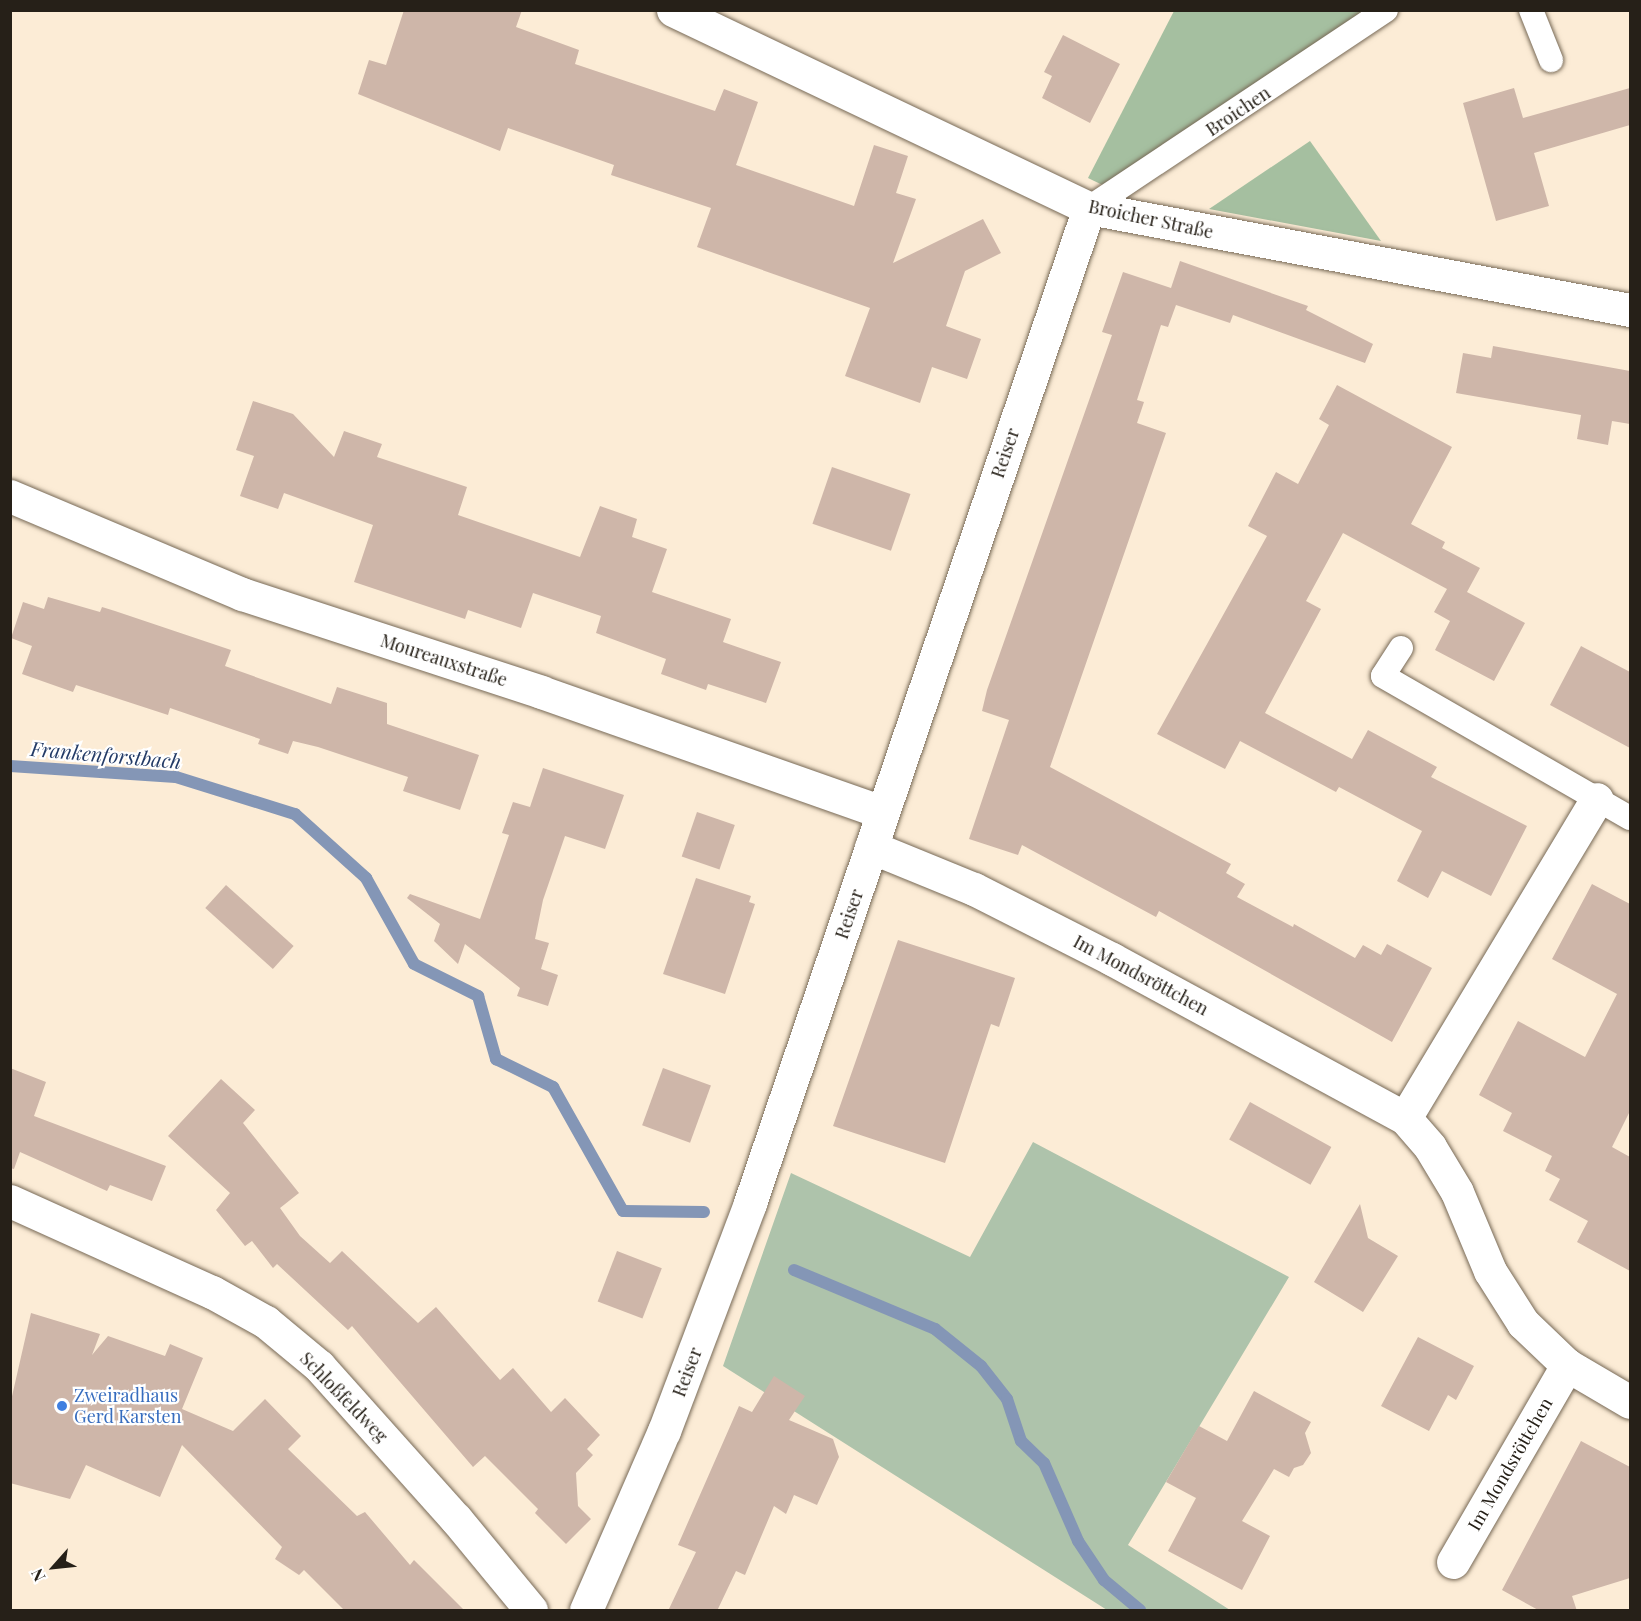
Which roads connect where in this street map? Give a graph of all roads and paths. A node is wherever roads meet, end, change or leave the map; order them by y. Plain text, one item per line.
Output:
1 (673, 10) edge
2 (1386, 10) edge
3 (1531, 10) edge
4 (1551, 60) dead end
5 (1089, 208) junction
6 (1630, 310) edge
7 (10, 496) edge
8 (1401, 648) dead end
9 (1597, 799) junction
10 (882, 812) junction
11 (1630, 818) edge
12 (871, 847) junction
13 (1405, 1118) junction
14 (10, 1201) edge
15 (1567, 1365) junction
16 (1630, 1402) edge
17 (1453, 1562) dead end
18 (531, 1611) edge
19 (586, 1611) edge

1 - 5 street, Broicher Straße
2 - 5 lane, Broichen
3 - 4 lane
5 - 6 street, Broicher Straße
5 - 10 street, Reiser
7 - 10 street, Moureauxstraße
8 - 9 lane
9 - 11 lane
9 - 13 street
10 - 12 street, Reiser
12 - 13 street, Im Mondsröttchen
12 - 19 street, Reiser
13 - 15 street, Im Mondsröttchen
14 - 18 street, Schloßfeldweg
15 - 16 street, Im Mondsröttchen
15 - 17 street, Im Mondsröttchen

